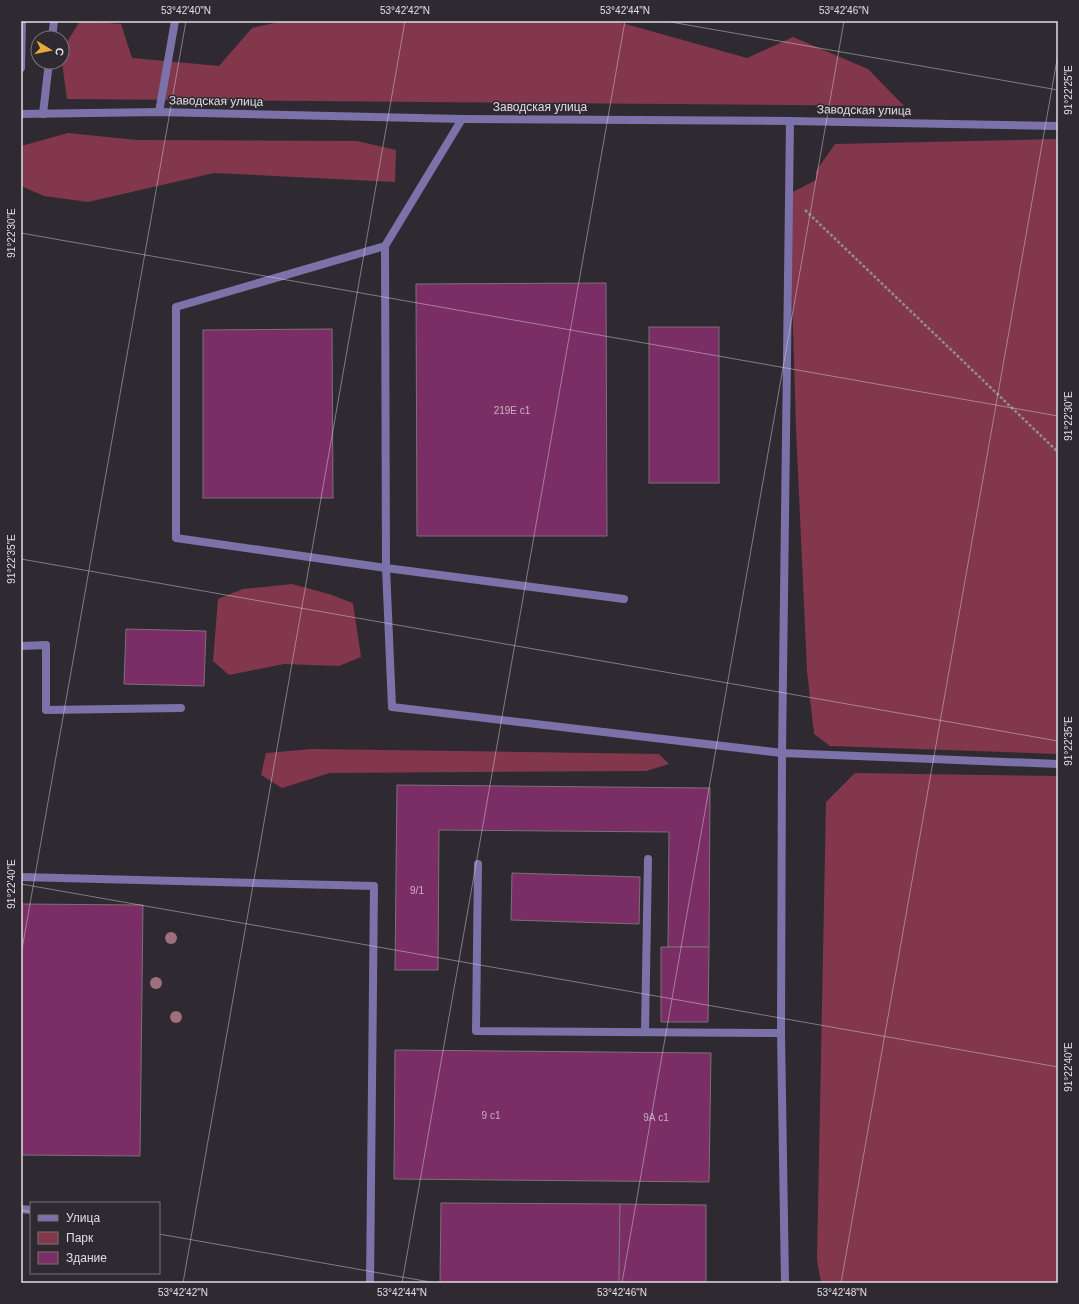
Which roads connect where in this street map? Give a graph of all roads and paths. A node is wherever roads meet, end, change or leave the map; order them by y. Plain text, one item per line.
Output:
1 (22, 21) edge
2 (175, 21) edge
3 (21, 40) edge
4 (21, 68) edge
5 (48, 70) edge
6 (158, 112) junction
7 (21, 114) edge
8 (43, 114) junction
9 (462, 119) junction
10 (790, 121) junction
11 (1058, 126) edge
12 (789, 194) junction
13 (385, 246) junction
14 (1058, 452) edge
15 (386, 568) junction
16 (624, 599) dead end
17 (21, 646) edge
18 (182, 708) dead end
19 (782, 754) junction
20 (1058, 764) edge
21 (648, 859) dead end
22 (478, 864) dead end
23 (21, 876) edge
24 (645, 1032) junction
25 (780, 1033) junction
26 (370, 1283) edge
27 (785, 1283) edge

1 - 3 street
2 - 6 street
3 - 4 street
5 - 8 street
6 - 8 street, Заводская улица
6 - 9 street, Заводская улица
7 - 8 street, Заводская улица
9 - 10 street, Заводская улица
9 - 13 street
10 - 11 street, Заводская улица
10 - 12 street
12 - 14 path
12 - 19 street
13 - 15 street
13 - 15 street
15 - 16 street
15 - 19 street
17 - 18 street
19 - 20 street
19 - 25 street
21 - 24 street
22 - 24 street
23 - 26 street
24 - 25 street
25 - 27 street

